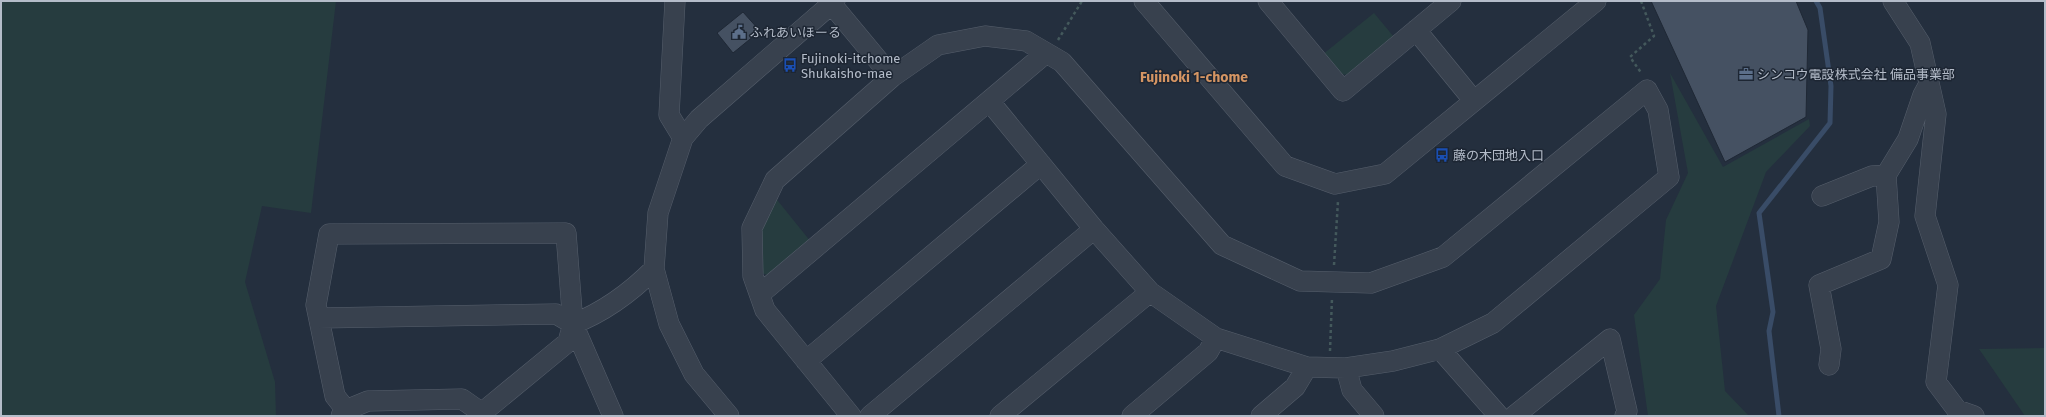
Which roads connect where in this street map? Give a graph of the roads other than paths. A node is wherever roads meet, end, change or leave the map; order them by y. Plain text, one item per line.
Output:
1 (675, 1) edge
2 (1144, 1) edge
3 (1268, 1) edge
4 (1451, 1) edge
5 (1596, 1) edge
6 (1893, 1) edge
7 (832, 2) edge
8 (1416, 30) junction
9 (1047, 54) junction
10 (892, 77) junction
11 (1929, 84) junction
12 (1474, 101) junction
13 (990, 102) junction
14 (683, 138) junction
15 (1041, 164) junction
16 (1886, 175) junction
17 (1822, 196) dead end
18 (1094, 229) junction
19 (654, 269) junction
20 (1150, 292) junction
21 (760, 294) junction
22 (319, 318) junction
23 (573, 324) junction
24 (1216, 338) junction
25 (1440, 349) junction
26 (806, 361) junction
27 (1829, 365) dead end
28 (1307, 367) junction
29 (1346, 368) junction
30 (343, 413) edge
31 (480, 414) edge
32 (611, 415) edge
33 (729, 416) edge
34 (850, 416) edge
35 (870, 416) edge
36 (1000, 416) edge
37 (1132, 416) edge
38 (1262, 416) edge
39 (1374, 416) edge
40 (1499, 416) edge
41 (1514, 416) edge
42 (1624, 416) edge
43 (1974, 416) edge

1 - 14 street
2 - 12 street
3 - 8 street
4 - 8 street
5 - 12 street
6 - 11 street
7 - 10 street
7 - 14 street
8 - 12 street
9 - 10 street
9 - 13 street
9 - 25 street
10 - 21 street
11 - 16 street
11 - 43 street
13 - 15 street
13 - 21 street
14 - 19 street
15 - 18 street
15 - 26 street
16 - 17 street
16 - 27 street
18 - 20 street
18 - 35 street
19 - 23 street
19 - 33 street
20 - 24 street
20 - 36 street
21 - 26 street
22 - 23 street
22 - 23 street
22 - 30 street
23 - 31 street
23 - 32 street
24 - 28 street
24 - 37 street
25 - 29 street
25 - 40 street
26 - 34 street
28 - 29 street
28 - 38 street
29 - 39 street
30 - 31 street
41 - 42 street

